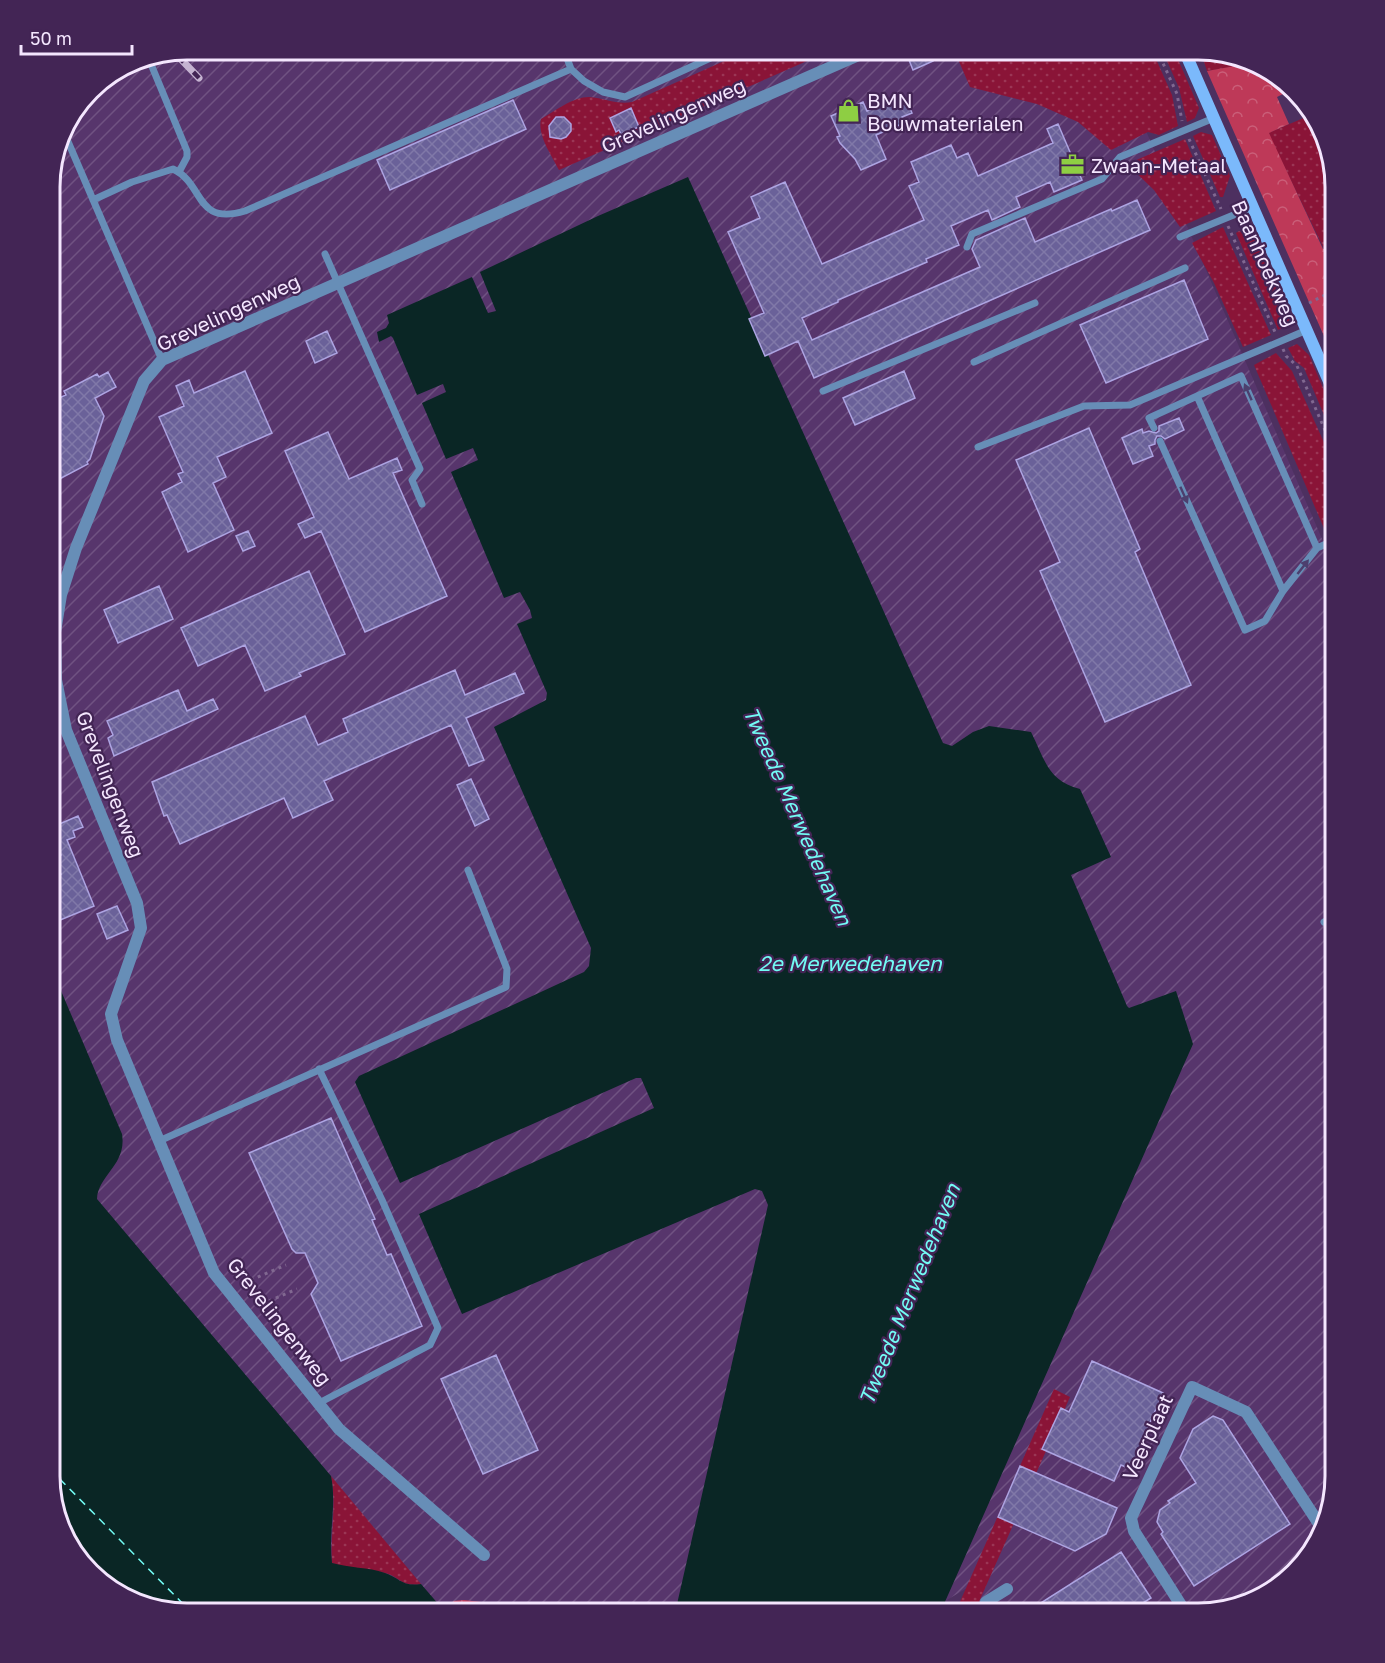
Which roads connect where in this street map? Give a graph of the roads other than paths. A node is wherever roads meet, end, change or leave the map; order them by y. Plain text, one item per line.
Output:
1 (568, 60) edge
2 (706, 60) edge
3 (847, 60) edge
4 (1188, 60) edge
5 (1190, 60) edge
6 (152, 65) edge
7 (1190, 65) junction
8 (571, 69) junction
9 (1214, 118) junction
10 (68, 142) edge
11 (179, 172) junction
12 (93, 200) junction
13 (1253, 207) junction
14 (1180, 237) dead end
15 (967, 247) dead end
16 (325, 254) dead end
17 (1185, 268) dead end
18 (339, 282) junction
19 (1035, 303) dead end
20 (1307, 330) junction
21 (162, 360) junction
22 (974, 362) dead end
23 (1325, 372) edge
24 (823, 391) dead end
25 (1197, 396) junction
26 (1154, 428) dead end
27 (1160, 441) dead end
28 (978, 447) dead end
29 (422, 504) dead end
30 (1325, 544) edge
31 (1317, 548) junction
32 (1283, 591) junction
33 (60, 602) edge
34 (60, 700) edge
35 (468, 870) dead end
36 (319, 1069) junction
37 (159, 1141) junction
38 (319, 1403) junction
39 (1317, 1520) edge
40 (484, 1555) dead end
41 (1007, 1589) dead end
42 (987, 1603) edge
43 (1179, 1603) edge

1 - 8 lane
2 - 8 lane
3 - 18 street, Grevelingenweg
4 - 7 street, Baanhoekweg
5 - 7 street
6 - 11 lane
7 - 9 street, Baanhoekweg
8 - 11 lane
9 - 13 street, Baanhoekweg
9 - 15 lane
10 - 12 lane
11 - 12 lane
12 - 21 lane
13 - 14 lane
13 - 20 street, Baanhoekweg
16 - 18 lane
17 - 22 lane
18 - 21 street, Grevelingenweg
18 - 29 lane
19 - 24 lane
20 - 23 street, Baanhoekweg
20 - 28 lane
21 - 33 street, Grevelingenweg
25 - 26 lane
31 -> 25 lane
25 - 32 lane
27 -> 32 lane
30 - 31 lane
32 -> 31 lane
34 - 37 street, Grevelingenweg
35 - 36 lane
36 - 37 lane
36 - 38 lane
37 - 38 street, Grevelingenweg
38 - 40 street, Grevelingenweg
39 - 43 street, Veerplaat
41 - 42 street

